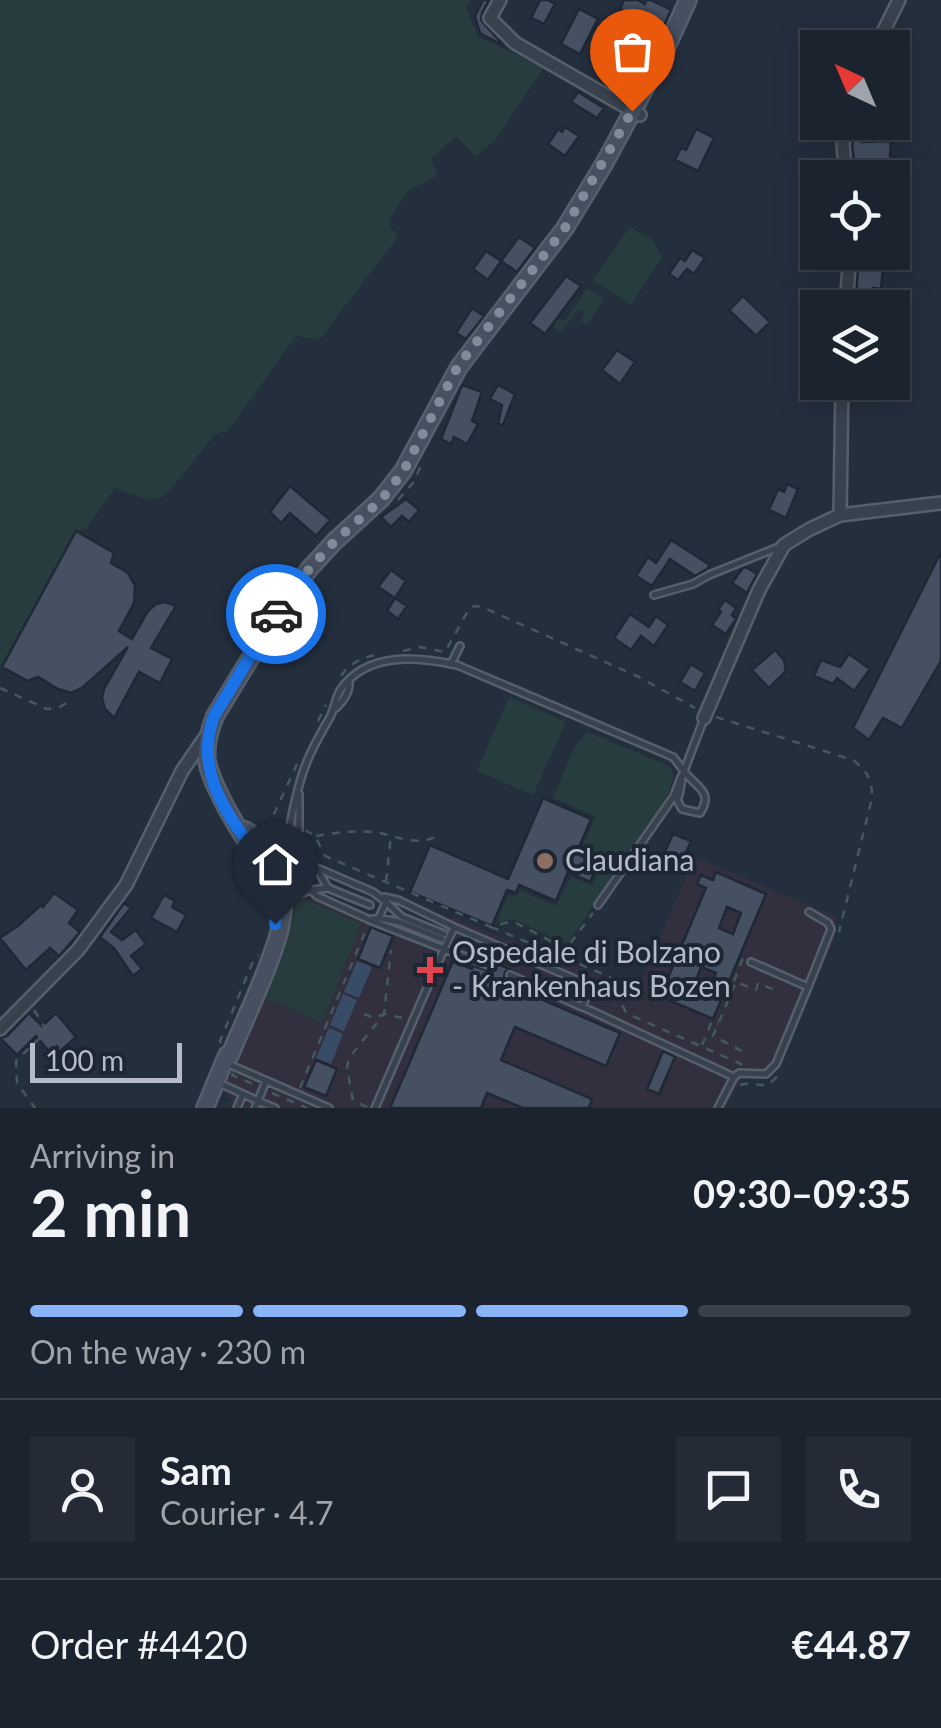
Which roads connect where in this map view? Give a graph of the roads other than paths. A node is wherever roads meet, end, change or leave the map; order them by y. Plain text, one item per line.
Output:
1 (500, 0) edge
2 (688, 0) edge
3 (899, 0) edge
4 (611, 28) dead end
5 (884, 30) edge
6 (662, 57) junction
7 (636, 113) junction
8 (842, 400) edge
9 (941, 503) edge
10 (840, 515) junction
11 (784, 545) junction
12 (654, 595) dead end
13 (460, 646) dead end
14 (451, 664) junction
15 (705, 716) joint
16 (208, 733) junction
17 (182, 771) junction
18 (683, 773) junction
19 (213, 783) junction
20 (299, 786) junction
21 (232, 816) junction
22 (283, 845) junction
23 (299, 866) junction
24 (268, 873) junction
25 (328, 888) junction
26 (311, 890) junction
27 (383, 899) junction
28 (370, 905) dead end
29 (598, 905) road end
30 (809, 912) dead end
31 (379, 918) junction
32 (370, 920) junction
33 (454, 927) junction
34 (444, 949) junction
35 (751, 962) dead end
36 (488, 965) dead end
37 (510, 975) dead end
38 (808, 987) junction
39 (582, 1007) junction
40 (0, 1029) edge
41 (225, 1054) junction
42 (734, 1077) junction
43 (266, 1080) junction
44 (216, 1082) junction
45 (243, 1094) junction
46 (257, 1104) edge
47 (204, 1108) edge
48 (238, 1108) edge
49 (276, 1108) edge
50 (329, 1108) edge
51 (372, 1108) edge
52 (718, 1108) edge

1 - 7 street
2 - 6 main road
3 - 5 street
4 - 6 lane
6 - 7 main road
7 - 16 main road
8 - 10 street
9 - 10 street
10 - 11 street
11 - 12 lane
11 - 15 street
13 - 14 lane
14 - 18 lane
14 - 20 lane
15 - 18 lane
16 - 17 street
16 - 19 main road
17 - 19 street
17 - 40 street
18 - 18 lane
18 - 29 lane
19 - 21 main road
20 - 22 lane
20 - 23 lane
21 - 22 main road
21 - 24 main road
22 - 23 main road
22 - 24 main road
23 - 24 main road
23 - 25 lane
23 - 26 lane
23 - 27 lane
23 - 41 main road
24 - 41 main road
25 - 26 lane
25 - 28 lane
26 - 32 lane
26 - 41 lane
27 - 31 lane
27 - 31 lane
27 - 33 lane
30 - 38 lane
31 - 32 lane
32 - 34 lane
33 - 34 lane
33 - 39 lane
34 - 36 lane
34 - 51 lane
35 - 38 lane
37 - 39 lane
38 - 42 lane
39 - 42 lane
41 - 43 lane
41 - 44 main road
42 - 52 lane
43 - 46 lane
43 - 50 lane
44 - 45 lane
44 - 47 main road
45 - 46 lane
45 - 48 lane
46 - 49 lane

